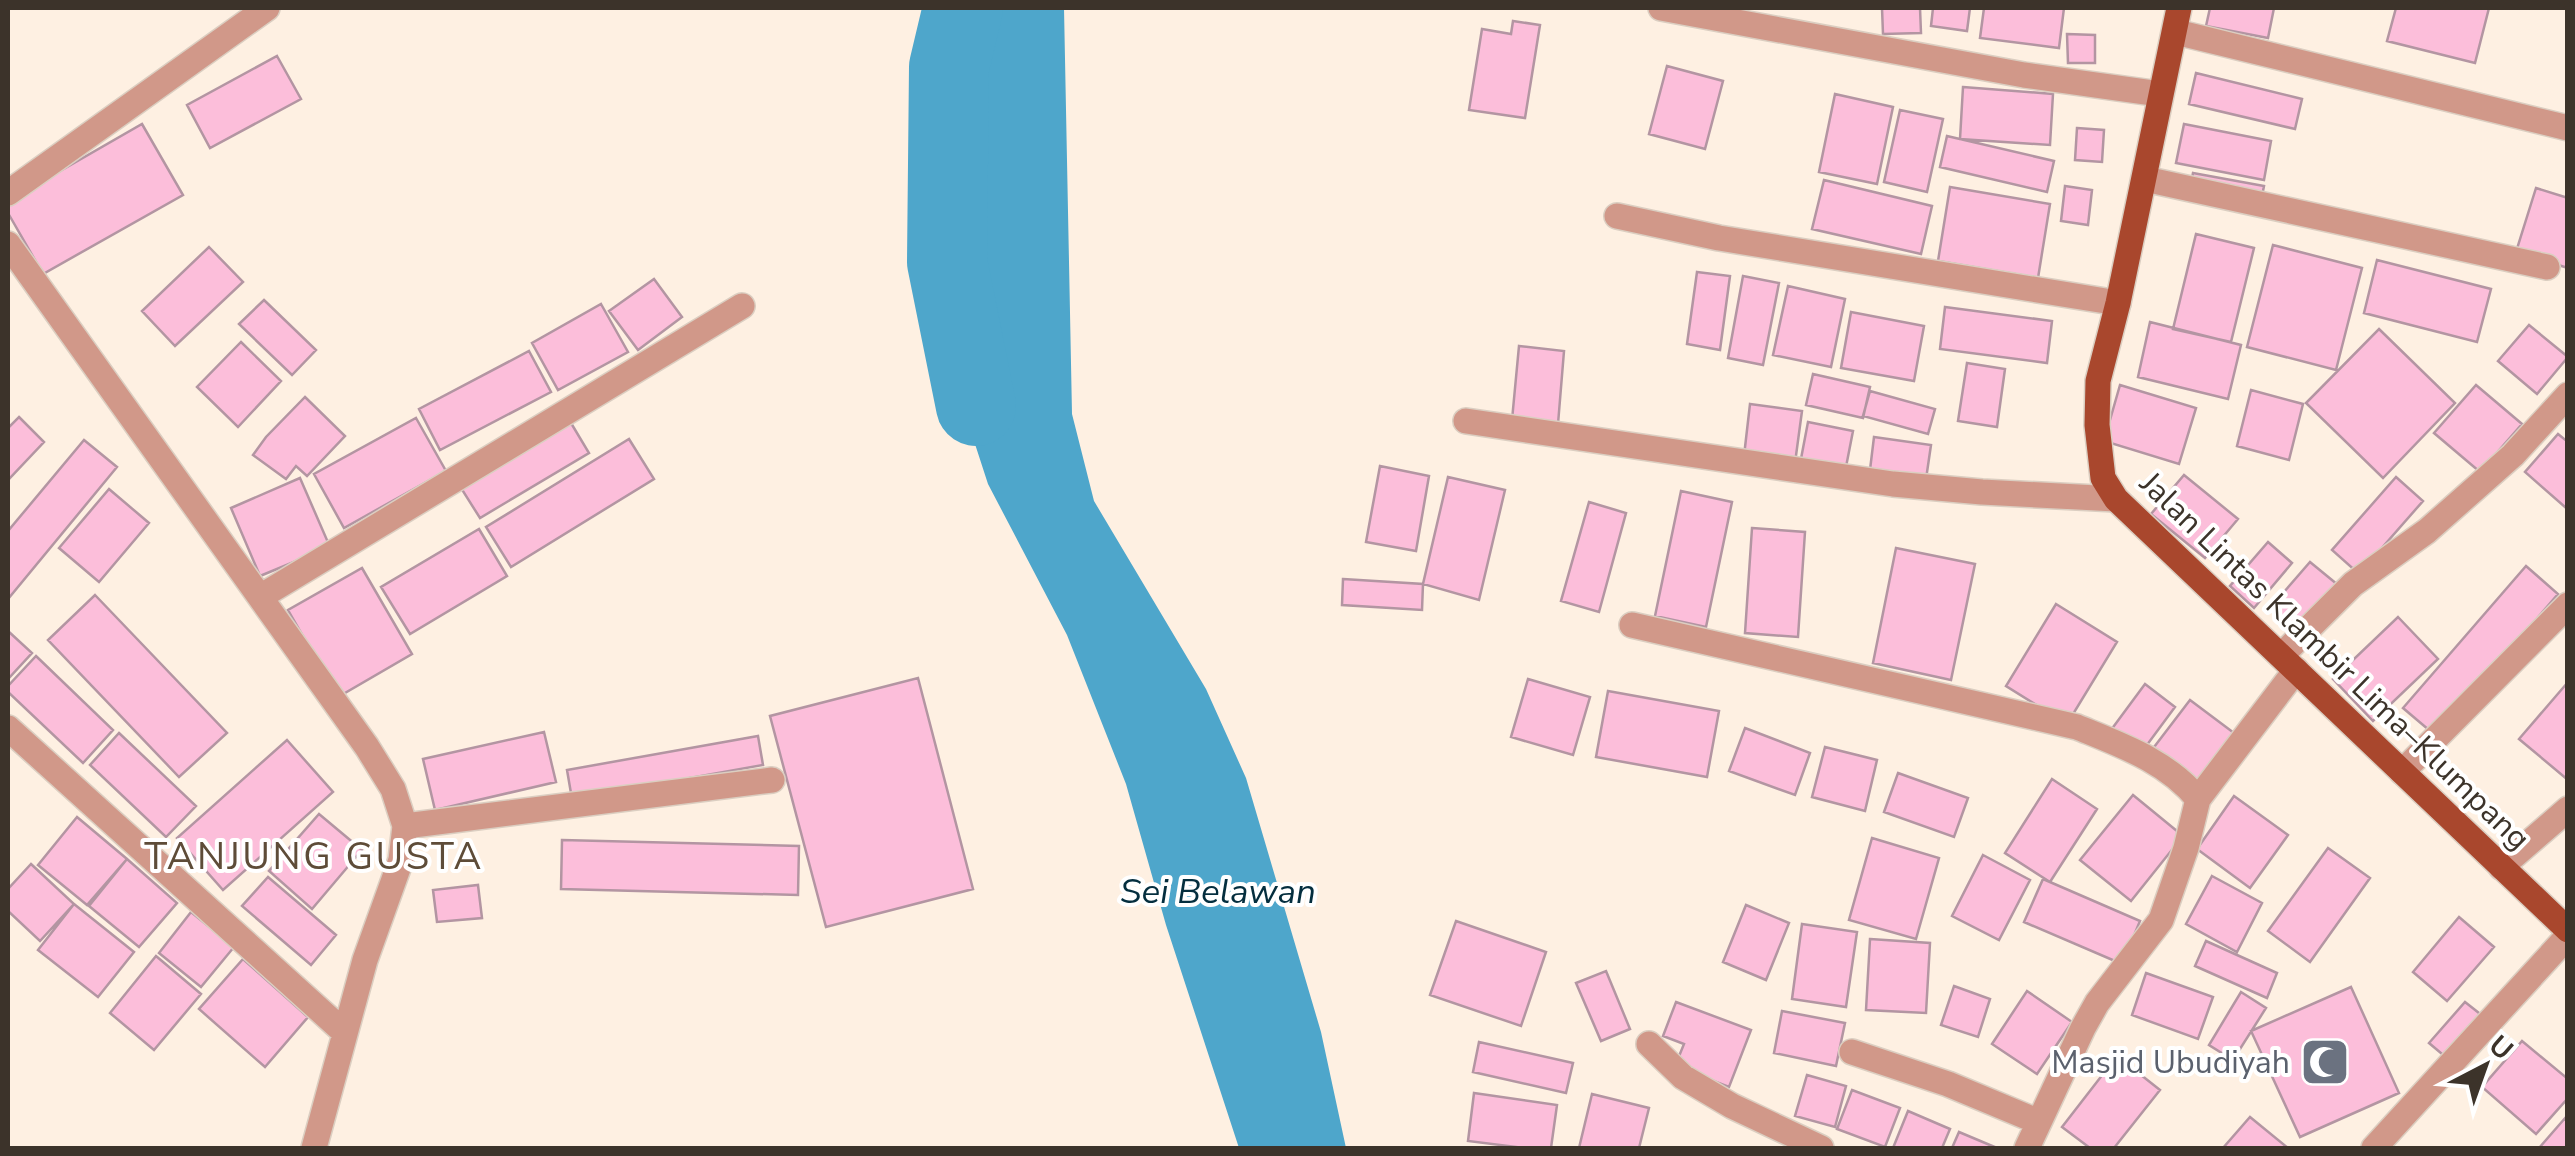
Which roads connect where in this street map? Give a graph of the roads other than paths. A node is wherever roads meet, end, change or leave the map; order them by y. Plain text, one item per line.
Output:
1 (266, 8) edge
2 (1661, 8) edge
3 (2178, 20) edge
4 (2160, 94) junction
5 (2568, 128) edge
6 (2144, 178) junction
7 (8, 192) edge
8 (1618, 216) dead end
9 (8, 246) edge
10 (2547, 268) dead end
11 (2118, 303) junction
12 (742, 306) dead end
13 (2568, 395) edge
14 (1466, 420) dead end
15 (2116, 499) junction
16 (260, 597) junction
17 (2568, 605) edge
18 (1632, 625) dead end
19 (2288, 663) junction
20 (8, 728) edge
21 (2402, 772) junction
22 (772, 780) dead end
23 (2198, 799) junction
24 (2568, 809) edge
25 (405, 826) junction
26 (2502, 867) junction
27 (2568, 933) edge
28 (344, 1032) junction
29 (1649, 1044) dead end
30 (1852, 1052) dead end
31 (2039, 1122) junction
32 (314, 1148) edge
33 (1821, 1148) edge
34 (2027, 1148) edge
35 (2374, 1148) edge

1 - 7 street
2 - 4 street
3 - 4 main road, Jalan Lintas Klambir Lima–Klumpang
3 - 5 street
4 - 6 main road, Jalan Lintas Klambir Lima–Klumpang
6 - 10 street
6 - 11 main road, Jalan Lintas Klambir Lima–Klumpang
8 - 11 street
9 - 16 street
11 - 15 main road, Jalan Lintas Klambir Lima–Klumpang
12 - 16 street
13 - 19 street
14 - 15 street
15 - 19 main road, Jalan Lintas Klambir Lima–Klumpang
16 - 25 street
17 - 21 street
18 - 23 street
19 - 21 main road, Jalan Lintas Klambir Lima–Klumpang
19 - 23 street
20 - 28 street
21 - 26 main road, Jalan Lintas Klambir Lima–Klumpang
22 - 25 street
23 - 31 street
24 - 26 street
25 - 28 street
26 - 27 main road, Jalan Lintas Klambir Lima–Klumpang
27 - 35 street
28 - 32 street
29 - 33 street
30 - 31 street
31 - 34 street

